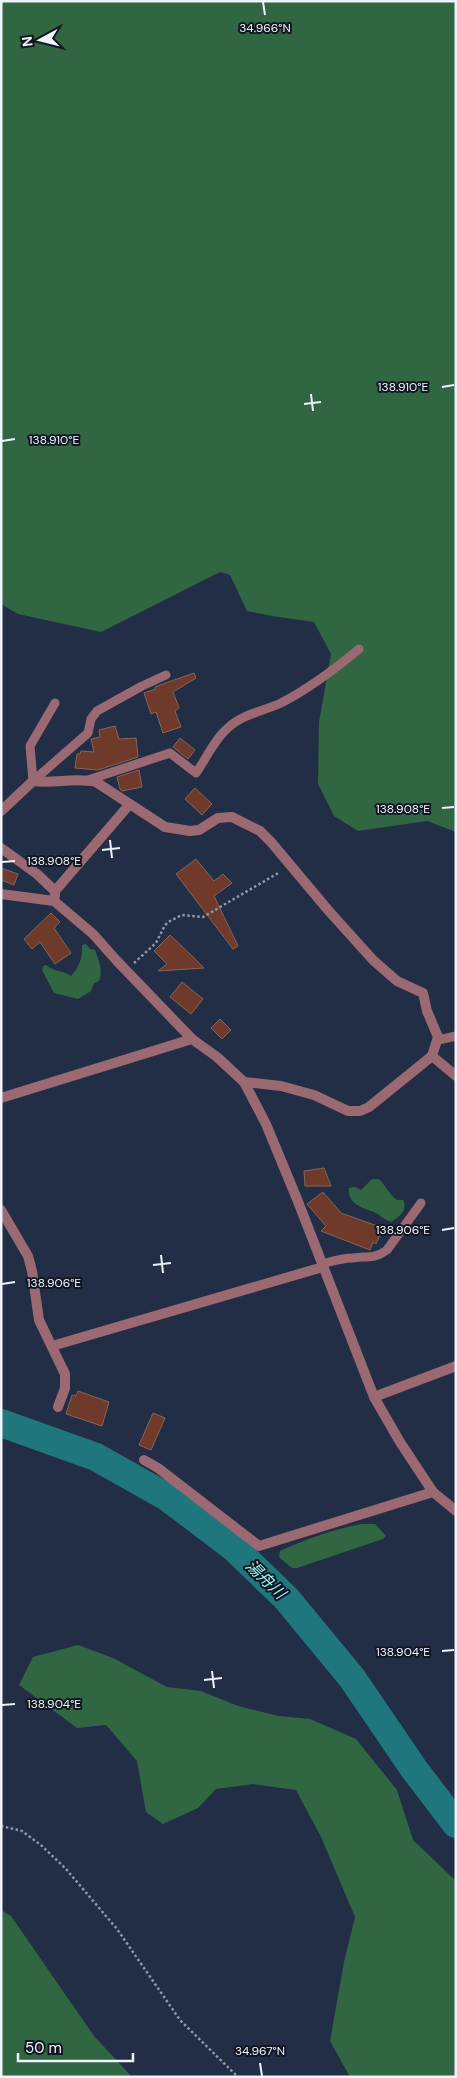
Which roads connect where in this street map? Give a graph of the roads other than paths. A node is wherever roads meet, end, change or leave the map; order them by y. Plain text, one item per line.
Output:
1 (360, 649) dead end
2 (166, 676) dead end
3 (54, 703) dead end
4 (88, 780) junction
5 (33, 781) junction
6 (129, 805) junction
7 (1, 811) edge
8 (1, 848) edge
9 (1, 894) edge
10 (55, 896) junction
11 (446, 1038) edge
12 (192, 1039) junction
13 (432, 1056) junction
14 (456, 1076) edge
15 (244, 1082) junction
16 (1, 1098) edge
17 (421, 1203) dead end
18 (1, 1210) edge
19 (323, 1265) junction
20 (52, 1346) junction
21 (456, 1366) edge
22 (374, 1397) junction
23 (58, 1407) dead end
24 (144, 1460) dead end
25 (433, 1492) junction
26 (456, 1511) edge

1 - 4 lane
2 - 5 lane
3 - 5 lane
4 - 5 street
4 - 6 street
5 - 7 street
6 - 10 street
6 - 11 street
8 - 10 street
9 - 10 street
10 - 12 street
11 - 13 street
12 - 15 street
12 - 16 street
13 - 14 street
13 - 15 street
15 - 19 street
17 - 19 lane
18 - 20 street
19 - 20 street
19 - 22 street
20 - 23 street
21 - 22 street
22 - 25 street
24 - 25 street
25 - 26 street

